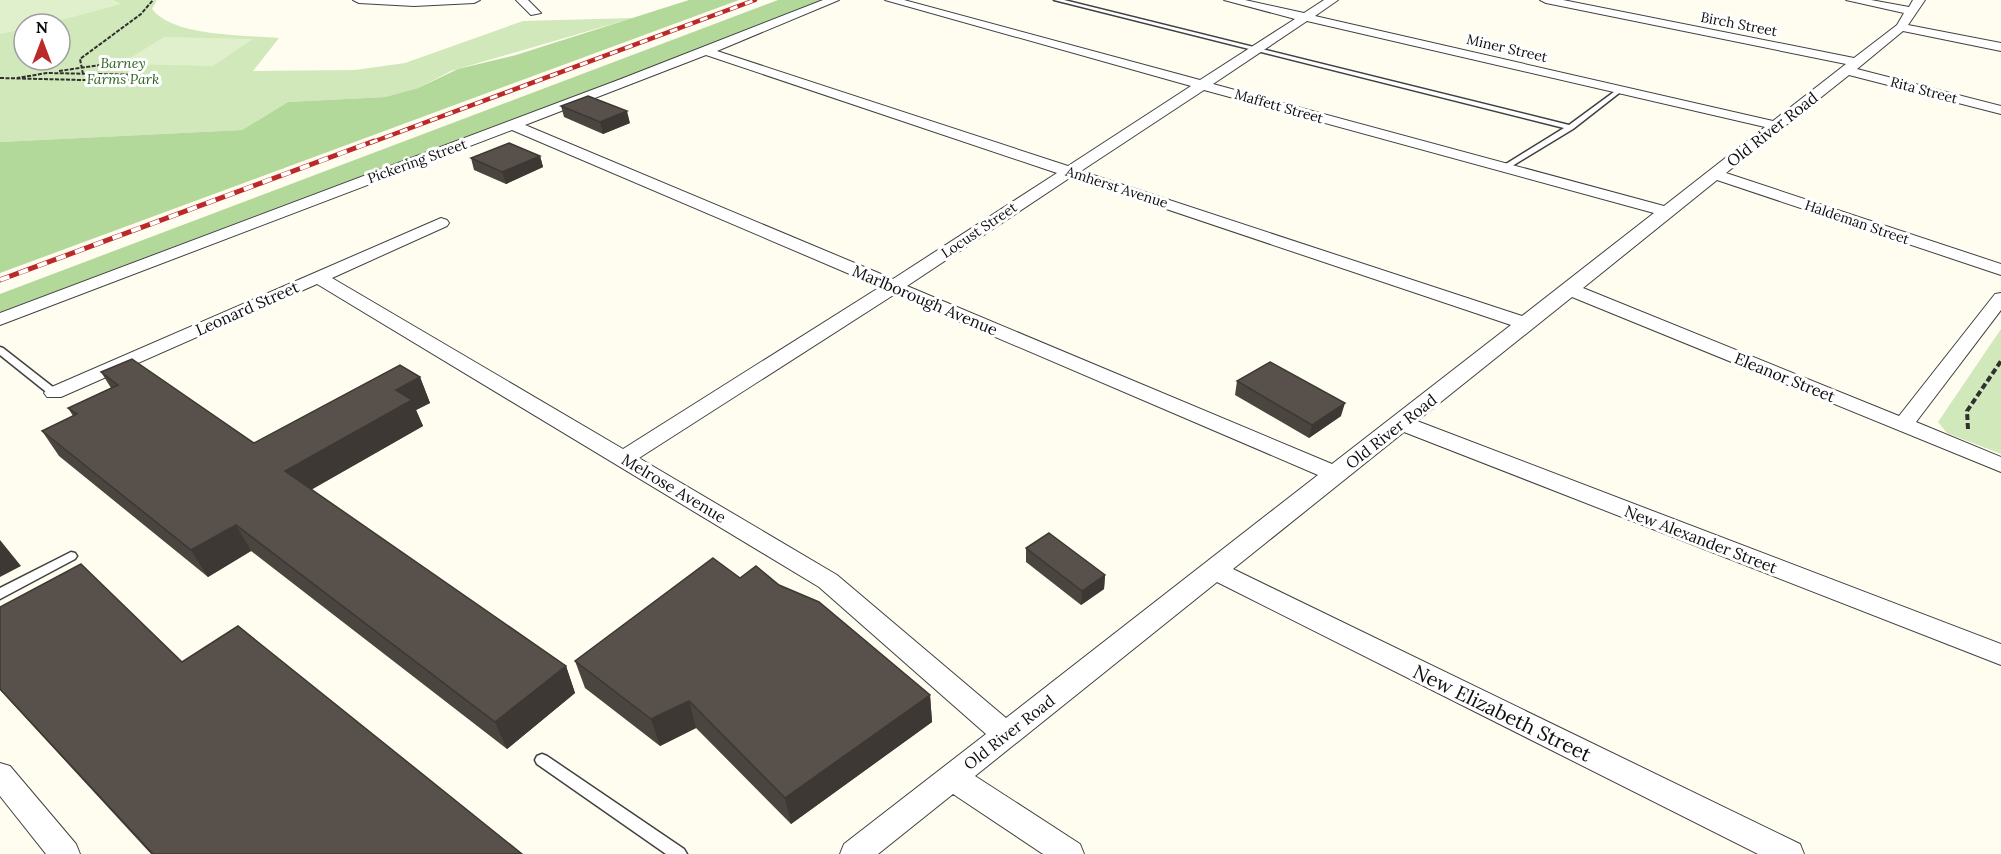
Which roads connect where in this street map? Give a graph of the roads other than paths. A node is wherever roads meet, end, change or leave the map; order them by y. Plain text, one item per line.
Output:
1 (359, 0) edge
2 (474, 0) edge
3 (522, 0) edge
4 (833, 0) edge
5 (891, 0) edge
6 (1057, 0) edge
7 (1230, 0) edge
8 (1332, 0) edge
9 (1546, 0) edge
10 (1852, 0) edge
11 (1911, 12) edge
12 (534, 13) dead end
13 (1305, 17) junction
14 (2001, 47) edge
15 (1256, 49) junction
16 (706, 51) junction
17 (1851, 66) junction
18 (1202, 85) junction
19 (1620, 90) junction
20 (2001, 110) edge
21 (515, 126) junction
22 (1777, 126) junction
23 (1570, 127) junction
24 (1504, 169) junction
25 (1068, 171) junction
26 (1713, 174) junction
27 (1667, 212) junction
28 (441, 224) dead end
29 (2001, 270) edge
30 (318, 277) junction
31 (893, 287) junction
32 (1569, 289) junction
33 (2001, 298) edge
34 (0, 320) edge
35 (1528, 324) junction
36 (0, 350) edge
37 (54, 393) joint
38 (1402, 423) junction
39 (1903, 425) junction
40 (624, 458) junction
41 (2001, 465) edge
42 (1336, 474) junction
43 (71, 556) dead end
44 (1215, 571) junction
45 (0, 594) edge
46 (2001, 655) edge
47 (1006, 734) junction
48 (542, 760) dead end
49 (0, 775) edge
50 (952, 777) junction
51 (65, 854) edge
52 (679, 854) edge
53 (855, 854) edge
54 (1069, 854) edge
55 (1789, 854) edge

1 - 2 street
3 - 12 street
4 - 16 street, Pickering Street
5 - 18 street, Maffett Street
6 - 15 lane
7 - 13 street, Miner Street
8 - 13 street, Locust Street
9 - 17 street, Birch Street
10 - 11 street
11 - 14 street
11 - 17 street, Old River Road
13 - 15 street, Locust Street
13 - 19 street, Miner Street
15 - 18 street, Locust Street
15 - 23 lane
16 - 21 street, Pickering Street
16 - 25 street, Amherst Avenue
17 - 20 street, Rita Street
17 - 22 street, Old River Road
18 - 24 street, Maffett Street
18 - 25 street, Locust Street
19 - 22 street, Miner Street
19 - 23 lane
21 - 31 street, Marlborough Avenue
21 - 34 street, Pickering Street
22 - 26 street, Old River Road
23 - 24 lane
24 - 27 street, Maffett Street
25 - 31 street, Locust Street
25 - 35 street, Amherst Avenue
26 - 27 street, Old River Road
26 - 29 street, Haldeman Street
27 - 32 street, Old River Road
28 - 30 street, Leonard Street
30 - 37 street, Leonard Street
30 - 40 street, Melrose Avenue
31 - 40 street, Locust Street
31 - 42 street, Marlborough Avenue
32 - 35 street, Old River Road
32 - 39 street, Eleanor Street
33 - 39 street
35 - 38 street, Old River Road
36 - 37 lane
38 - 42 street, Old River Road
38 - 46 street, New Alexander Street
39 - 41 street, Eleanor Street
40 - 47 street, Melrose Avenue
42 - 44 street, Old River Road
43 - 45 lane
44 - 47 street, Old River Road
44 - 55 street, New Elizabeth Street
47 - 50 street, Old River Road
48 - 52 lane
49 - 51 street
50 - 53 street, Old River Road
50 - 54 street

